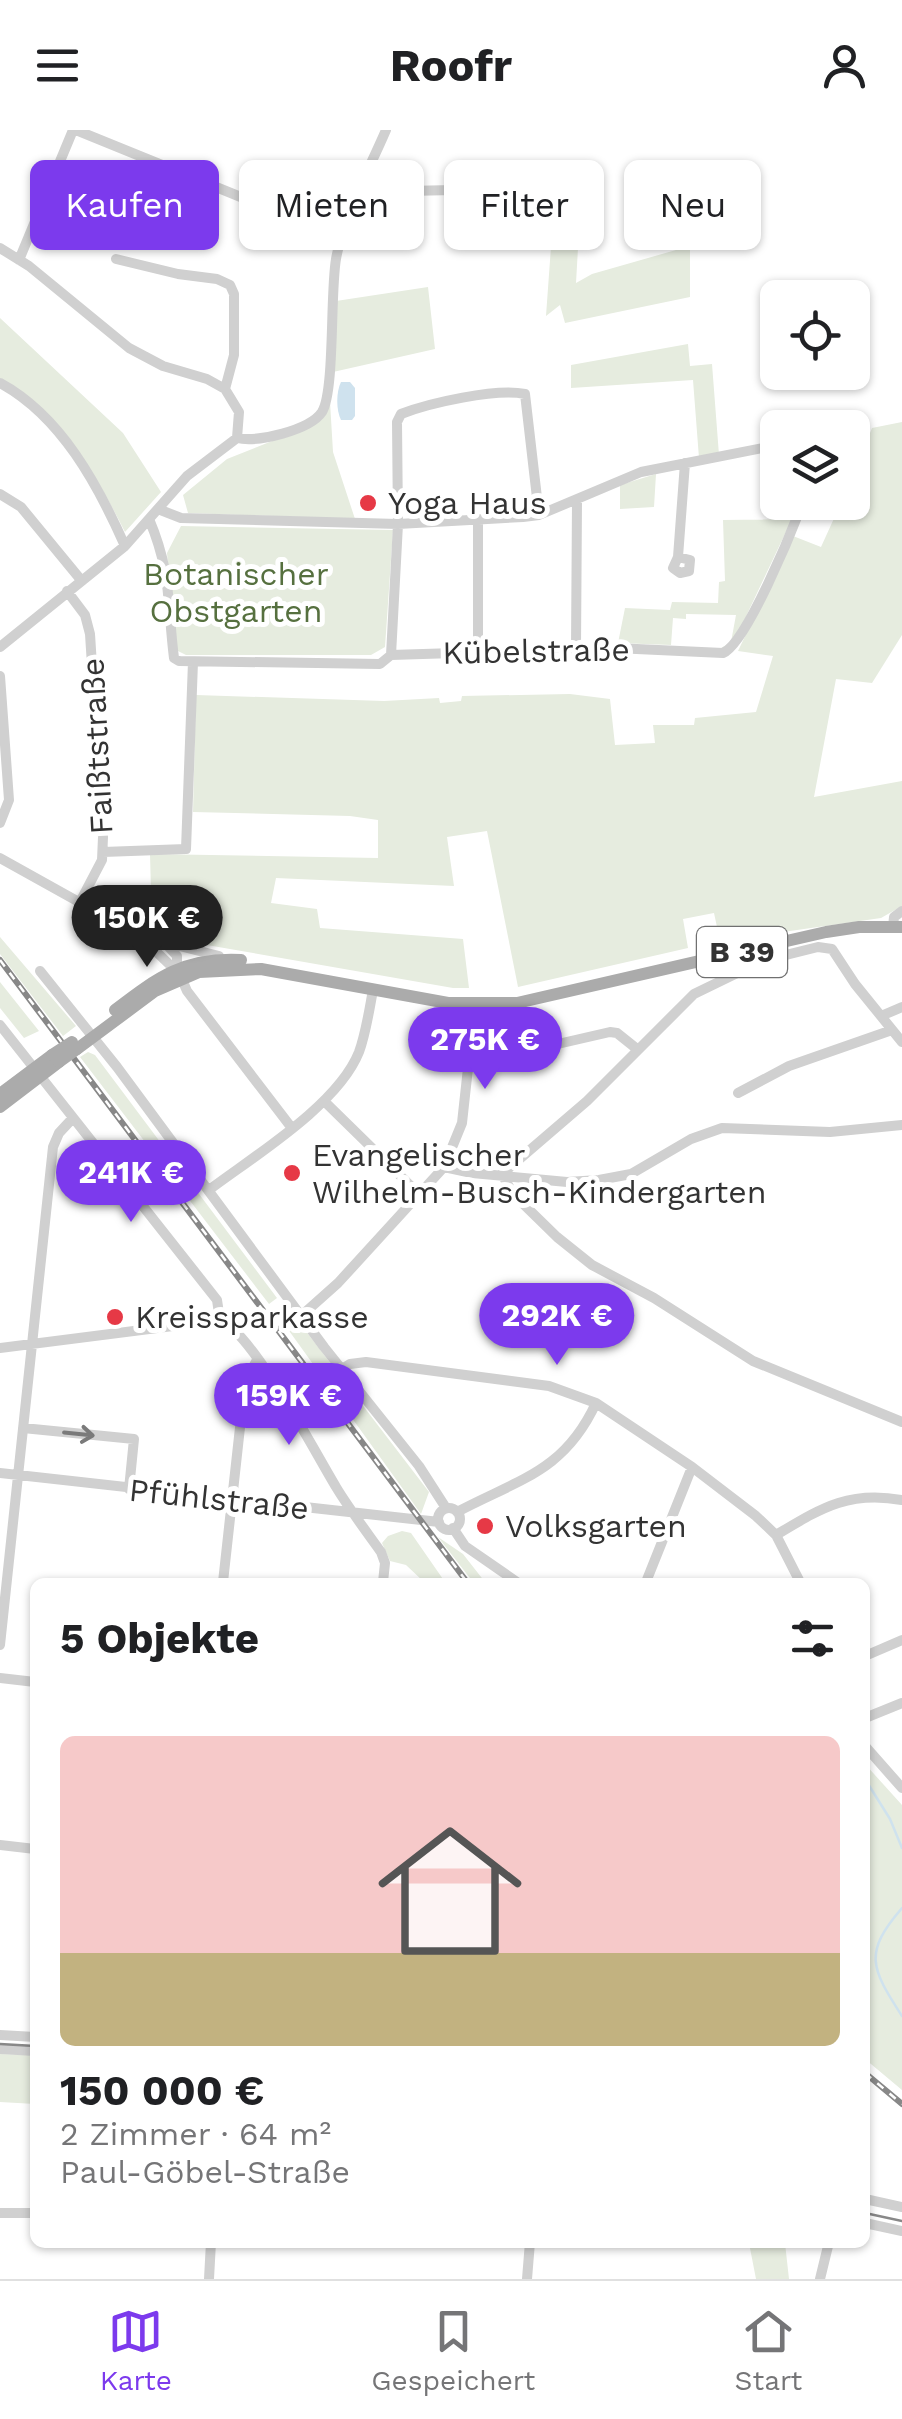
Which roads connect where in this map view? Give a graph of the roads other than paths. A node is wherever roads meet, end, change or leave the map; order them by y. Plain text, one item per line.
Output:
1 (74, 130) edge
2 (386, 130) edge
3 (373, 160) edge
4 (239, 196) edge
5 (0, 248) edge
6 (340, 250) edge
7 (116, 259) dead end
8 (18, 260) junction
9 (0, 383) edge
10 (225, 389) junction
11 (236, 438) junction
12 (760, 448) edge
13 (685, 463) junction
14 (0, 494) edge
15 (577, 500) junction
16 (158, 509) junction
17 (538, 516) junction
18 (150, 518) junction
19 (478, 519) junction
20 (795, 520) edge
21 (398, 524) junction
22 (124, 546) junction
23 (678, 557) dead end
24 (81, 580) junction
25 (67, 591) junction
26 (0, 648) edge
27 (576, 648) junction
28 (478, 652) junction
29 (390, 655) junction
30 (193, 662) junction
31 (0, 676) edge
32 (0, 822) edge
33 (103, 852) junction
34 (0, 858) edge
35 (80, 902) junction
36 (902, 910) edge
37 (898, 927) edge
38 (140, 936) junction
39 (167, 945) junction
40 (240, 960) junction
41 (40, 971) dead end
42 (179, 973) junction
43 (306, 976) junction
44 (372, 990) junction
45 (474, 1004) junction
46 (902, 1007) edge
47 (880, 1016) junction
48 (0, 1025) edge
49 (892, 1030) junction
50 (89, 1035) junction
51 (902, 1042) edge
52 (470, 1049) junction
53 (636, 1049) junction
54 (36, 1072) junction
55 (1, 1091) edge
56 (738, 1092) dead end
57 (324, 1102) junction
58 (0, 1107) edge
59 (72, 1118) junction
60 (902, 1126) edge
61 (291, 1127) junction
62 (444, 1167) junction
63 (502, 1174) junction
64 (209, 1190) junction
65 (420, 1195) junction
66 (301, 1316) junction
67 (220, 1320) junction
68 (34, 1342) junction
69 (0, 1348) edge
70 (257, 1360) junction
71 (342, 1369) junction
72 (596, 1403) junction
73 (902, 1422) edge
74 (23, 1428) junction
75 (692, 1467) junction
76 (0, 1473) edge
77 (17, 1475) junction
78 (129, 1489) junction
79 (232, 1498) junction
80 (902, 1500) edge
81 (451, 1510) junction
82 (354, 1514) junction
83 (439, 1522) junction
84 (453, 1528) junction
85 (776, 1536) junction
86 (224, 1578) edge
87 (383, 1578) edge
88 (511, 1578) edge
89 (648, 1578) edge
90 (798, 1578) edge
91 (902, 1640) edge
92 (0, 1644) edge
93 (870, 1654) edge
94 (0, 1678) edge
95 (30, 1681) edge
96 (902, 1703) edge
97 (870, 1716) edge
98 (870, 1752) edge
99 (902, 1788) edge
100 (0, 1845) edge
101 (30, 1848) edge
102 (0, 2035) edge
103 (30, 2037) edge
104 (0, 2048) edge
105 (30, 2051) edge
106 (870, 2200) edge
107 (902, 2208) edge
108 (30, 2213) edge
109 (0, 2214) edge
110 (870, 2224) edge
111 (902, 2231) edge
112 (211, 2248) edge
113 (530, 2248) edge
114 (828, 2248) edge
115 (209, 2279) edge
116 (527, 2279) edge
117 (820, 2279) edge

1 - 4 street
1 - 8 street
2 - 3 street
5 - 8 street
6 - 11 street
7 - 10 street
8 - 10 street
9 - 22 street
10 - 11 street
11 - 16 street
12 - 13 street
13 - 15 street
13 - 23 street
14 - 24 street
15 - 17 street
15 - 27 street
16 - 18 street
16 - 21 street
17 - 19 street
17 - 21 street
18 - 22 street
18 - 30 street, Kübelstraße
19 - 21 street
19 - 28 street
20 - 27 street, Kübelstraße
21 - 29 street
22 - 24 street
24 - 25 street
25 - 26 street
25 - 33 street, Faißtstraße
27 - 28 street, Kübelstraße
28 - 29 street, Kübelstraße
29 - 30 street, Kübelstraße
30 - 33 street
31 - 32 street
33 - 35 street, Faißtstraße
34 - 35 street
35 - 38 street
36 - 37 street
37 - 45 main road, B 39
38 - 39 street
38 - 42 street
39 - 40 street
39 - 42 street
40 - 42 main road, B 39
40 - 43 main road, B 39
41 - 50 street
42 - 43 main road, B 39
42 - 50 main road, B 39
42 - 61 street
43 - 44 main road, B 39
44 - 45 main road, B 39
44 - 57 street
45 - 52 street
46 - 47 street
47 - 49 street
47 - 53 street
48 - 54 street
49 - 51 street
49 - 56 street
50 - 54 main road, B 39, bridge
50 - 64 street
52 - 53 street
52 - 62 street
53 - 63 street
54 - 55 main road, B 39
54 - 58 main road, B 39
54 - 59 street
57 - 61 street
57 - 65 street
59 - 67 street
59 - 68 street
60 - 63 street
61 - 64 street
62 - 63 street
62 - 65 street
63 - 73 street
64 - 66 street
65 - 66 street
66 - 71 street
67 - 68 street
67 - 70 street
68 - 69 street
68 - 74 street
70 - 79 street
70 - 82 street
71 - 72 street
71 - 81 street
72 - 75 street
72 - 81 street
74 - 77 street
74 -> 78 street
75 - 85 street
75 - 89 street
76 - 77 street, Pfühlstraße
77 - 78 street, Pfühlstraße
77 - 92 street
78 - 79 street, Pfühlstraße
79 - 82 street, Pfühlstraße
79 - 86 street
80 - 85 street
81 - 83 street
81 - 84 street
82 - 83 street, Pfühlstraße
82 - 87 street
83 - 84 street
84 - 88 street
85 - 90 street
91 - 93 street
94 - 95 street
96 - 97 street
98 - 99 street
100 - 101 street
102 - 103 street
104 - 105 street
106 - 107 street
108 - 109 street
110 - 111 street
112 - 115 street
113 - 116 street
114 - 117 street

